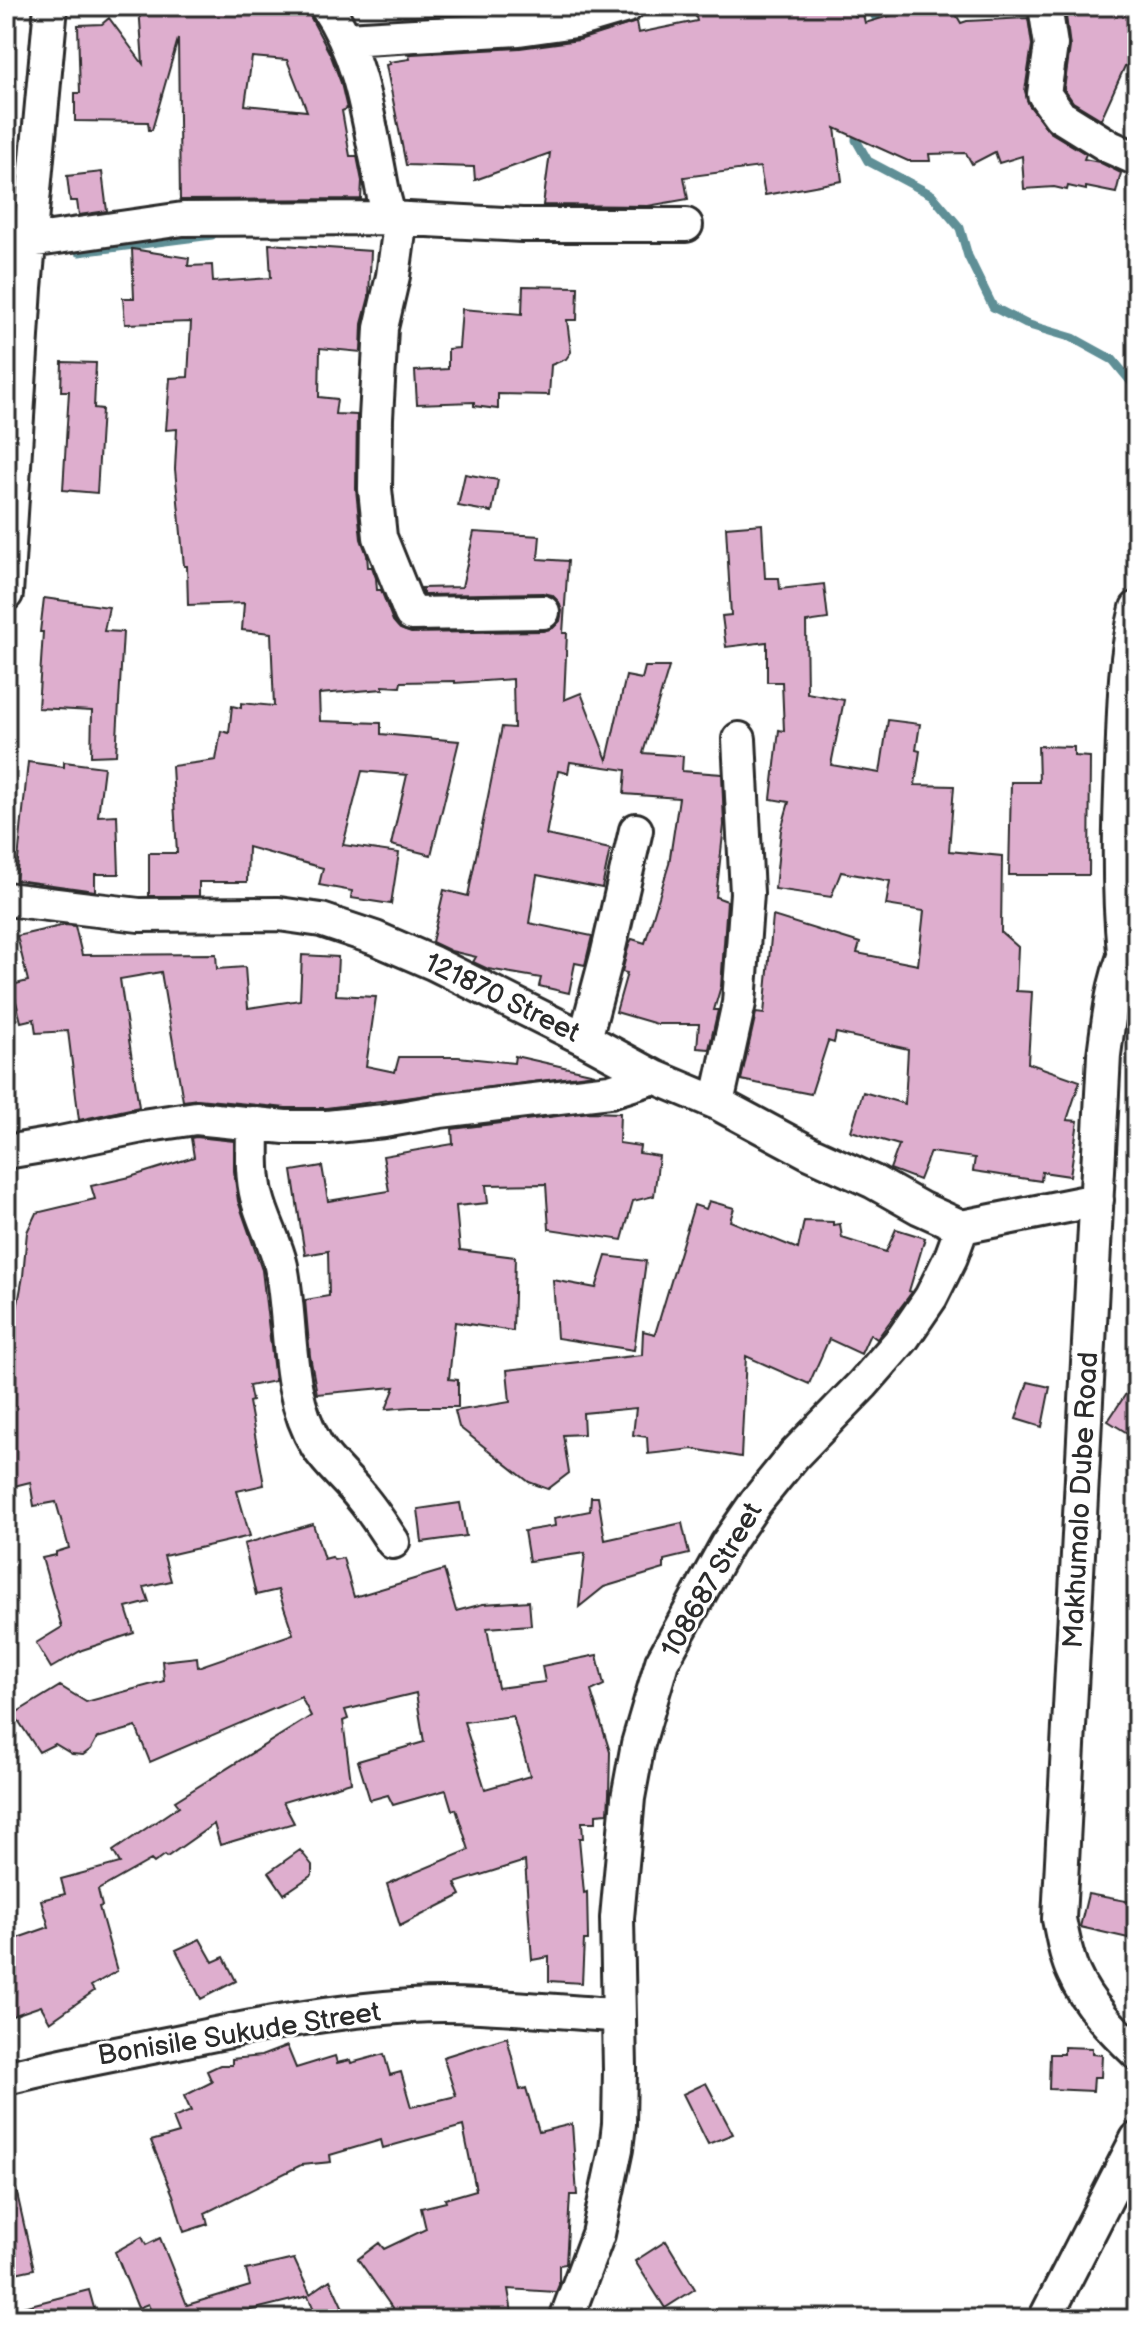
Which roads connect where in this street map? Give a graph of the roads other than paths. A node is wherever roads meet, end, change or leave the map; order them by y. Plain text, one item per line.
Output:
1 (51, 6) edge
2 (326, 6) edge
3 (627, 6) edge
4 (1045, 6) edge
5 (346, 39) junction
6 (1137, 159) edge
7 (389, 218) junction
8 (686, 225) dead end
9 (30, 241) junction
10 (16, 288) edge
11 (6, 594) edge
12 (1137, 608) edge
13 (543, 612) dead end
14 (739, 739) dead end
15 (636, 830) dead end
16 (6, 899) edge
17 (1130, 940) edge
18 (585, 1039) junction
19 (655, 1077) junction
20 (717, 1103) junction
21 (253, 1123) junction
22 (6, 1152) edge
23 (1097, 1200) junction
24 (962, 1227) junction
25 (393, 1542) dead end
26 (617, 2015) junction
27 (1137, 2053) edge
28 (6, 2078) edge
29 (1137, 2139) edge
30 (566, 2319) edge
31 (1045, 2319) edge

1 - 9 street
2 - 5 street
3 - 5 street
4 - 6 street
5 - 7 street
7 - 8 street
7 - 9 street
7 - 13 street
9 - 10 street
10 - 11 street
12 - 17 street
14 - 20 street
15 - 18 street
16 - 18 street, 121870 Street
17 - 23 street, Makhumalo Dube Road
18 - 19 street, 121870 Street
19 - 20 street, 121870 Street
19 - 21 street
20 - 24 street, 121870 Street
21 - 22 street
21 - 25 street
23 - 24 street
23 - 27 street, Makhumalo Dube Road
24 - 26 street, 108687 Street
26 - 28 street, Bonisile Sukude Street
26 - 30 street, 108687 Street
29 - 31 street

